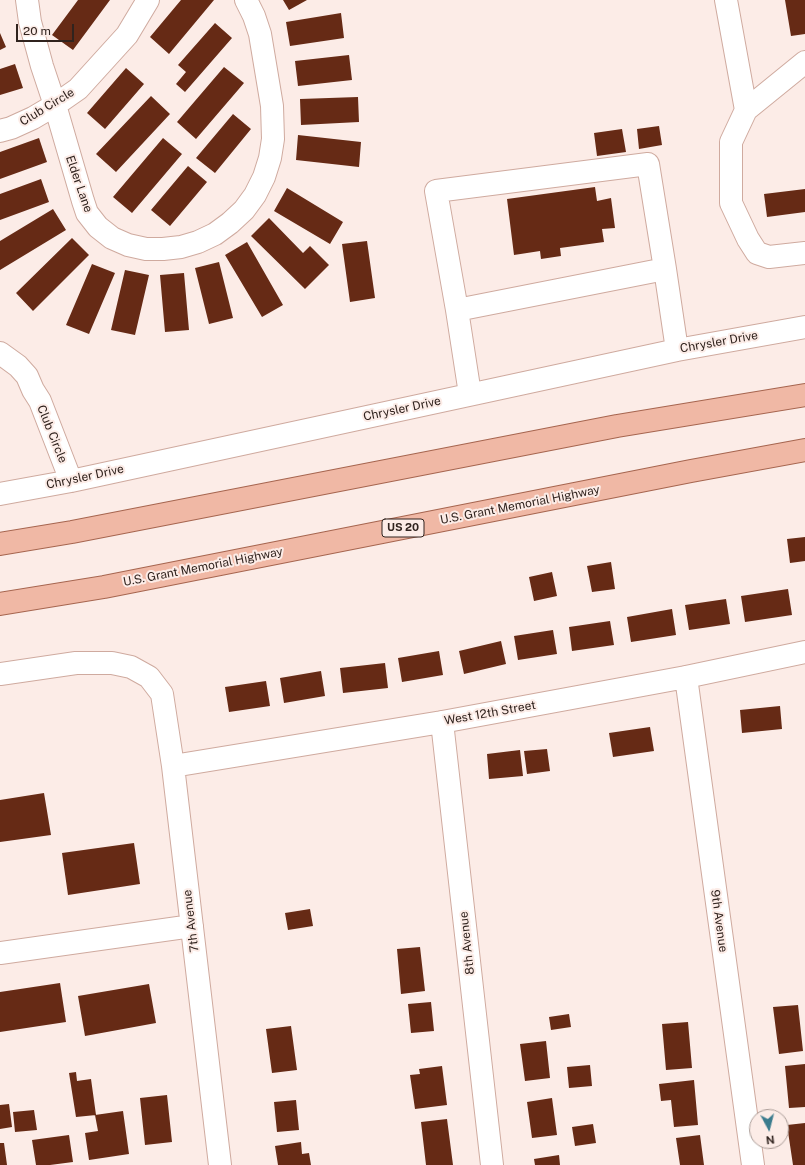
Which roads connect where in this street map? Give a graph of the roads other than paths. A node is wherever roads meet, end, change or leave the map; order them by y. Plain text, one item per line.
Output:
1 (28, 0) edge
2 (148, 0) edge
3 (246, 0) edge
4 (726, 0) edge
5 (805, 62) edge
6 (55, 105) junction
7 (746, 110) junction
8 (0, 131) edge
9 (805, 253) edge
10 (665, 269) junction
11 (457, 310) junction
12 (805, 327) edge
13 (677, 350) junction
14 (0, 353) edge
15 (470, 394) junction
16 (805, 395) edge
17 (805, 450) edge
18 (71, 480) junction
19 (0, 494) edge
20 (0, 544) edge
21 (0, 604) edge
22 (805, 652) edge
23 (0, 674) edge
24 (686, 677) junction
25 (442, 722) junction
26 (174, 766) junction
27 (192, 926) junction
28 (0, 953) edge
29 (220, 1165) edge
30 (492, 1165) edge
31 (753, 1165) edge

1 - 6 street, Elder Lane
2 - 6 street, Club Circle
3 - 6 street, Elder Lane
4 - 7 street
5 - 7 street
6 - 8 street, Club Circle
7 - 9 street
10 - 11 street
10 - 11 street
10 - 13 street
11 - 15 street
12 - 13 street, Chrysler Drive
13 - 15 street, Chrysler Drive
14 - 18 street, Club Circle
15 - 18 street, Chrysler Drive
16 - 20 main road
17 - 21 main road, U.S. Grant Memorial Highway / US 20
18 - 19 street, Chrysler Drive
22 - 24 street, West 12th Street
23 - 26 street, 7th Avenue
24 - 25 street, West 12th Street
24 - 31 street, 9th Avenue
25 - 26 street, West 12th Street
25 - 30 street, 8th Avenue
26 - 27 street, 7th Avenue
27 - 28 street
27 - 29 street, 7th Avenue

